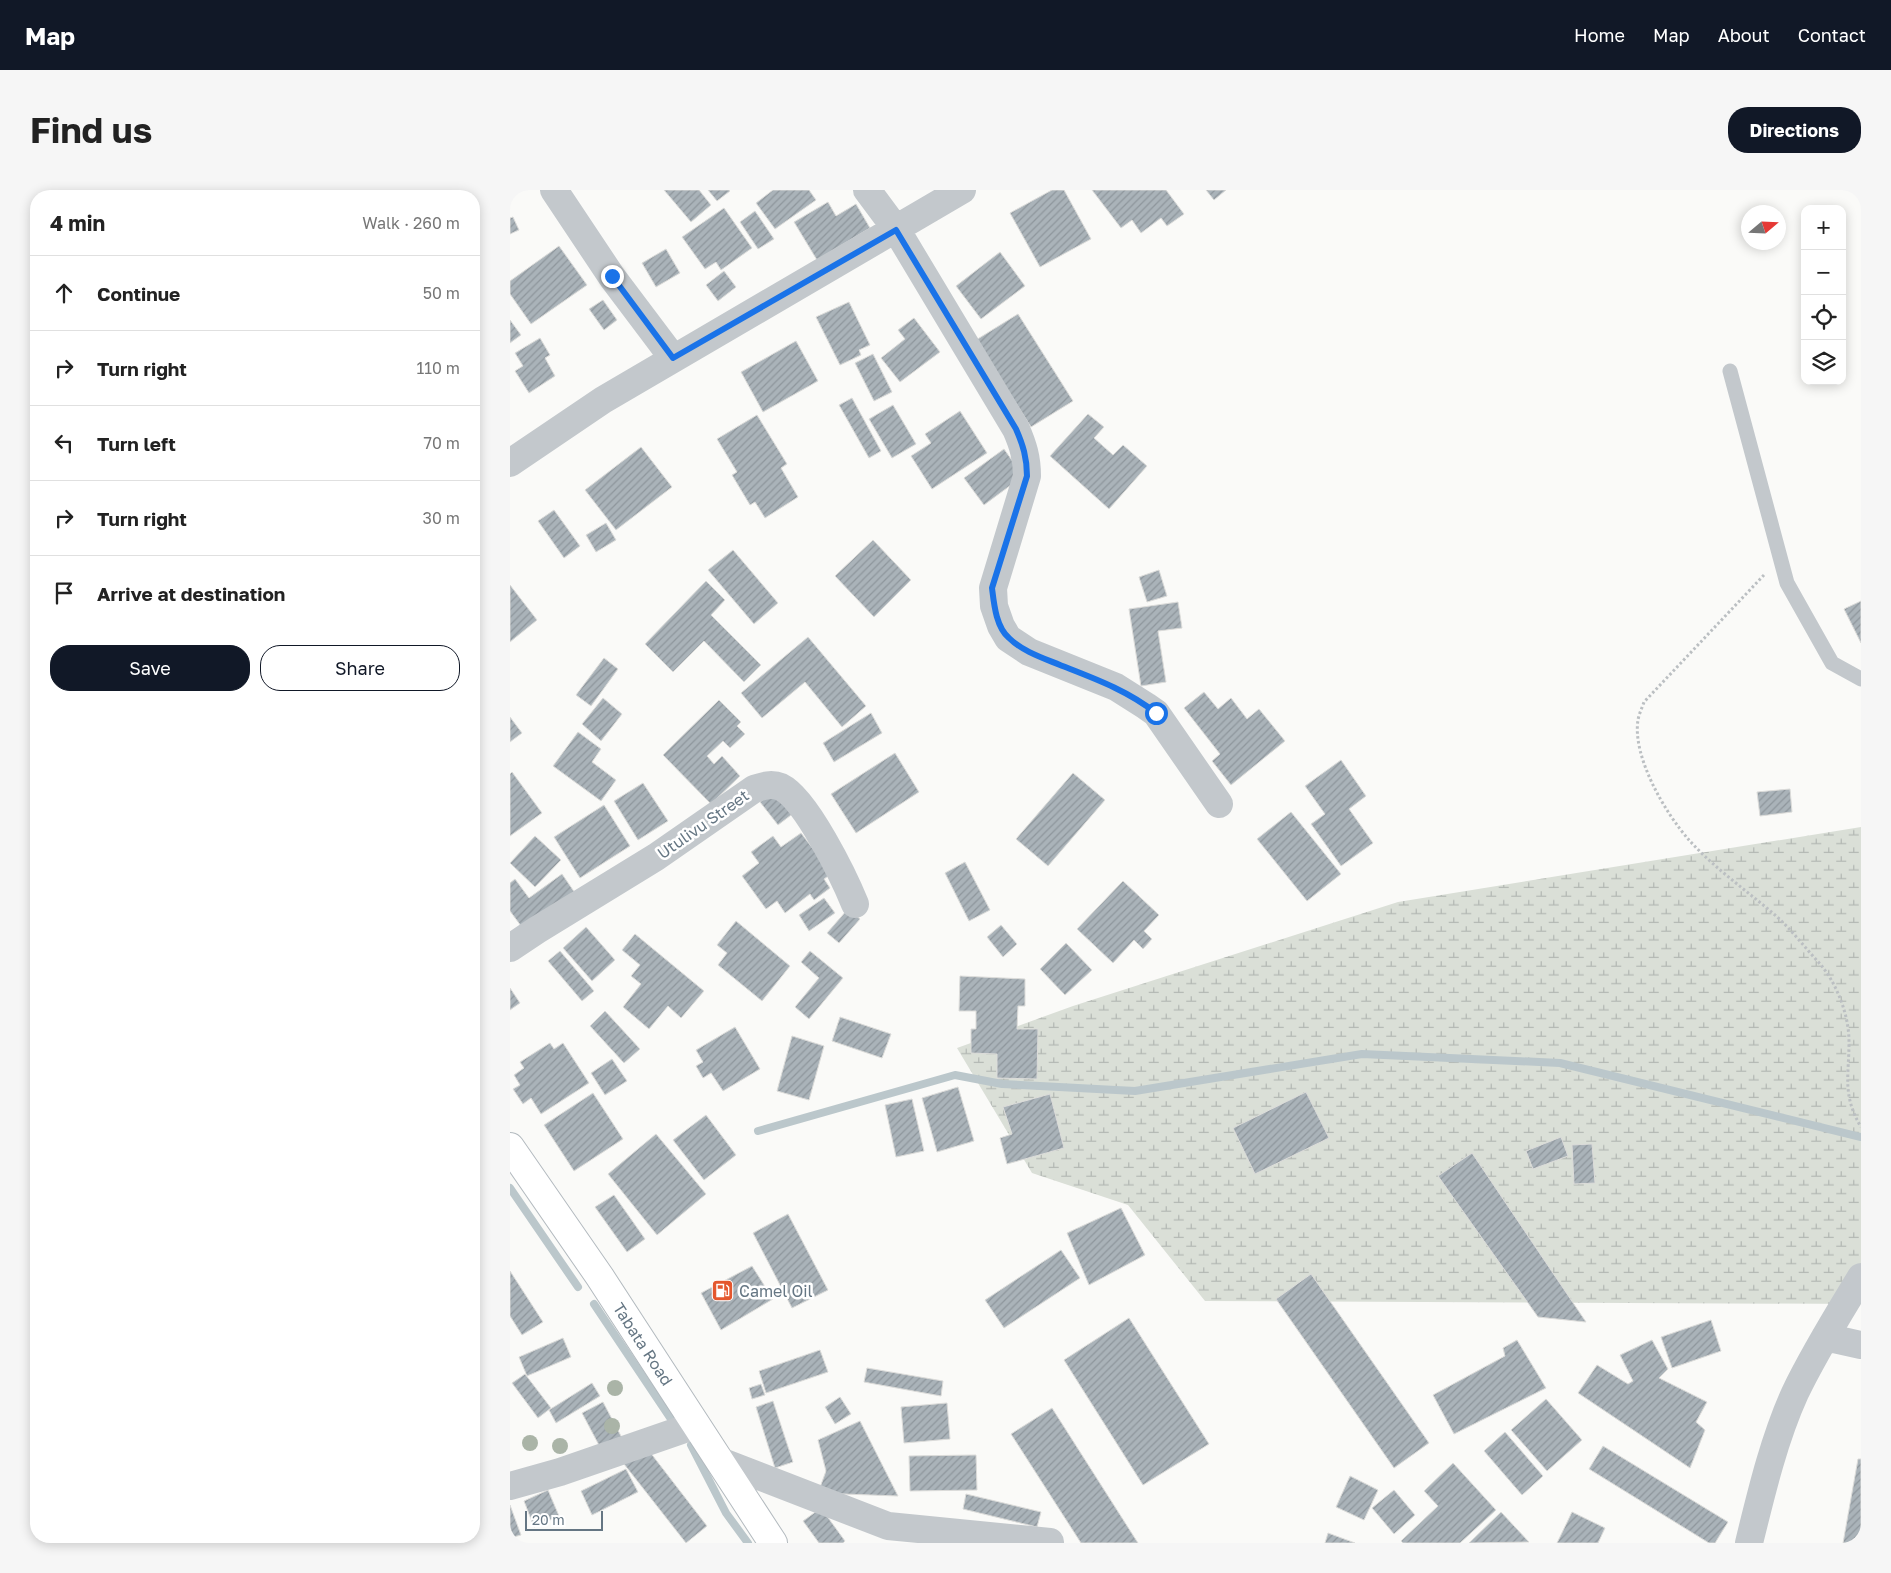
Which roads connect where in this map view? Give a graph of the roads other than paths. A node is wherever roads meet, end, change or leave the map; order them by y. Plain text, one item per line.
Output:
1 (554, 190) edge
2 (867, 190) edge
3 (962, 190) edge
4 (896, 230) junction
5 (673, 358) junction
6 (1730, 371) dead end
7 (510, 463) edge
8 (1861, 679) edge
9 (1219, 804) dead end
10 (855, 904) dead end
11 (510, 948) edge
12 (510, 1146) edge
13 (1861, 1277) edge
14 (1825, 1337) junction
15 (1861, 1345) edge
16 (696, 1425) junction
17 (720, 1462) junction
18 (510, 1486) edge
19 (1050, 1542) edge
20 (773, 1543) edge
21 (1748, 1543) edge

1 - 5 street
2 - 4 street
3 - 4 street
4 - 5 street
4 - 9 street
5 - 7 street
6 - 8 lane
10 - 11 street, Utulivu Street
12 - 16 main road, Tabata Road
13 - 14 street
14 - 15 street
14 - 21 street
16 - 17 main road, Tabata Road
16 - 18 street
17 - 19 street
17 - 20 main road, Tabata Road

